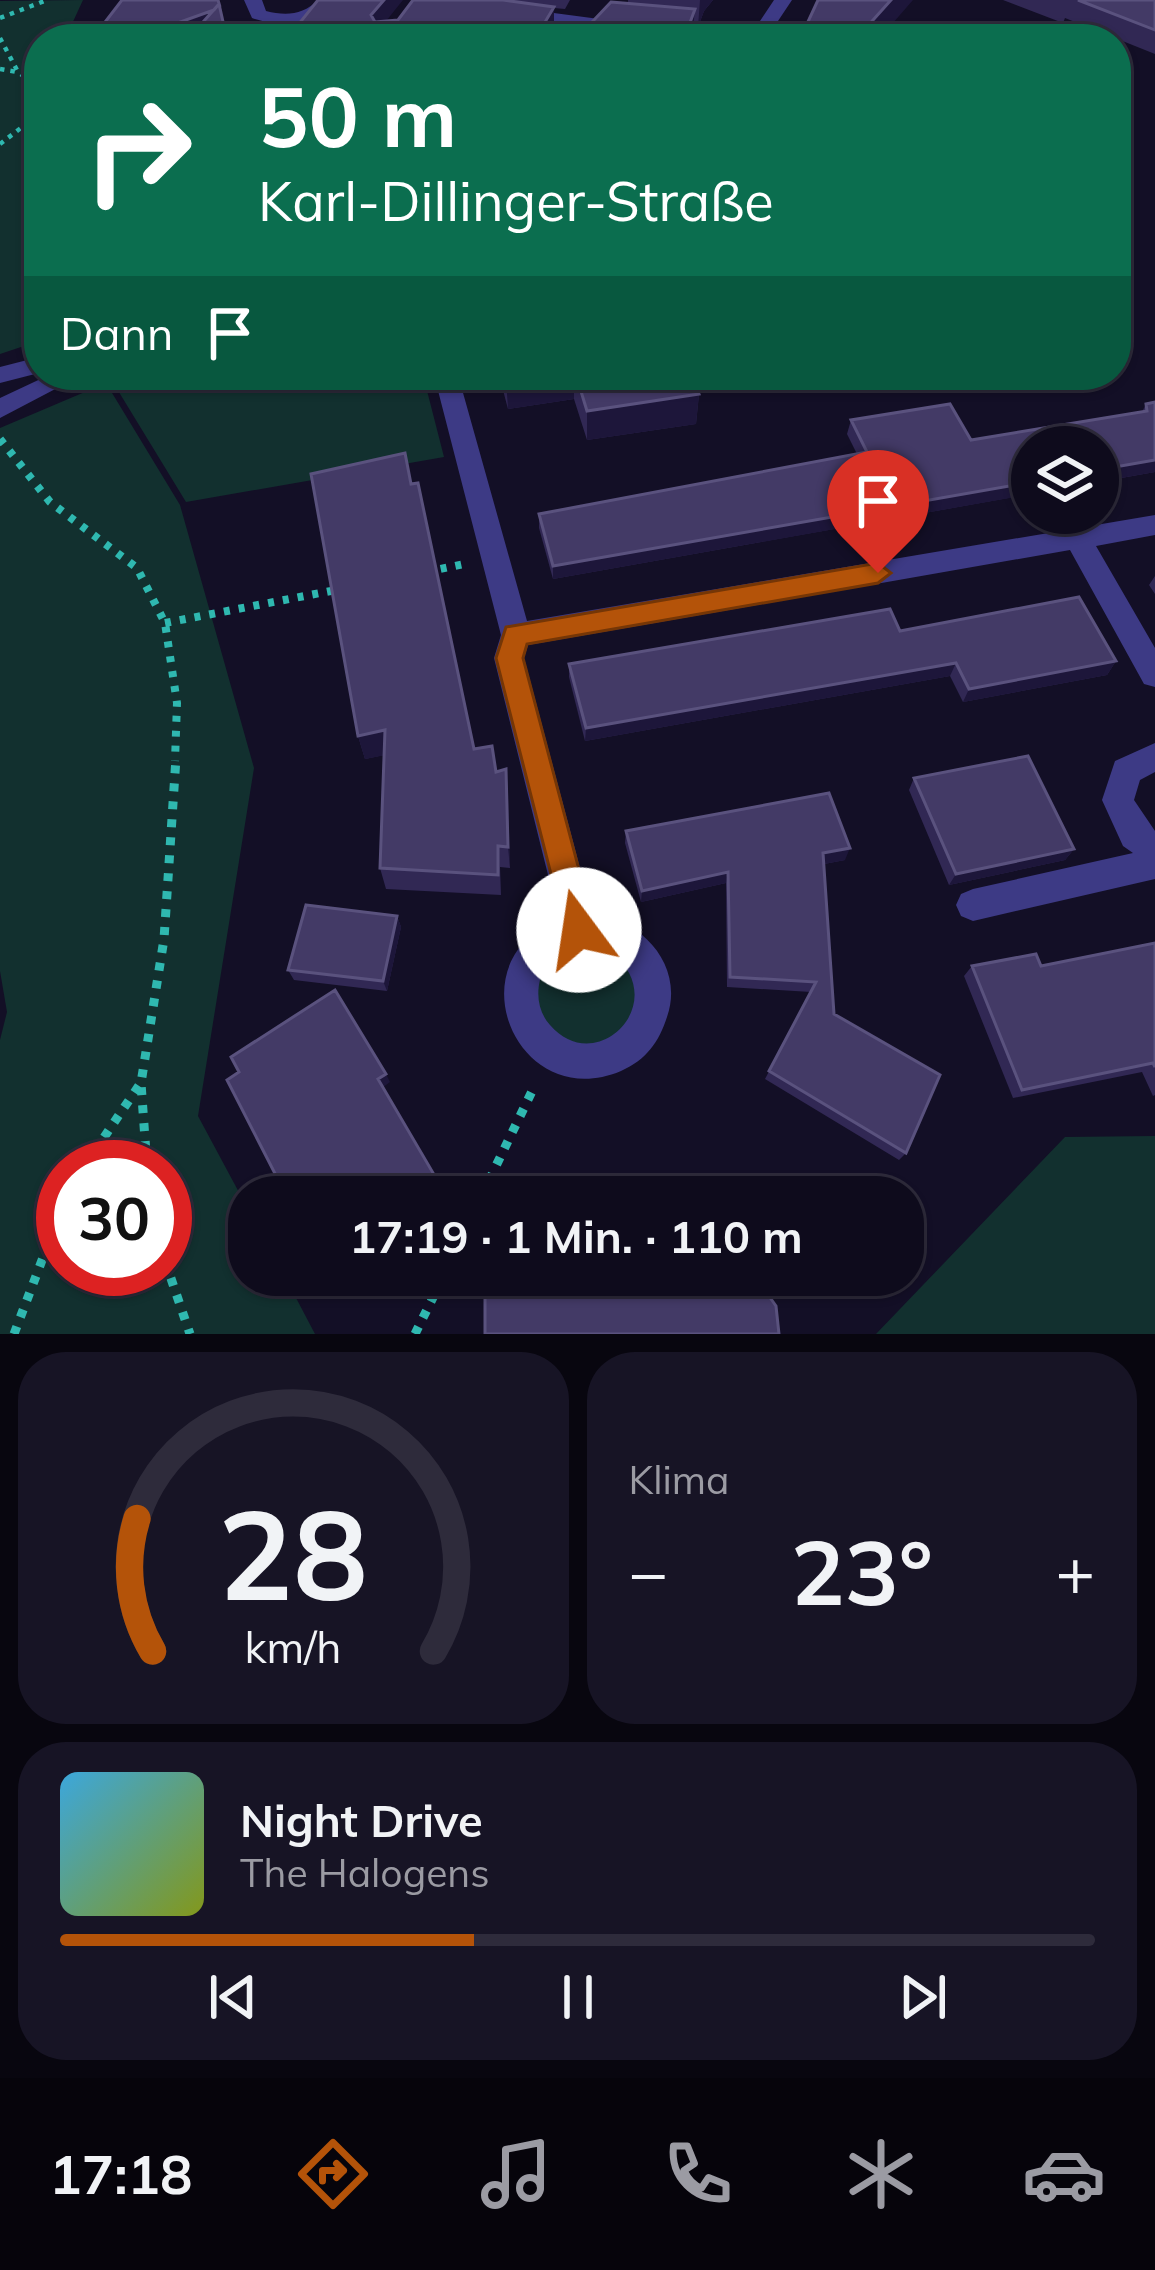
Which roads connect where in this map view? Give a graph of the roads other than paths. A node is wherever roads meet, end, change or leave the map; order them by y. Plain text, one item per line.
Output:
1 (253, 0) edge
2 (327, 0) edge
3 (490, 9) edge
4 (598, 24) edge
5 (39, 390) edge
6 (450, 390) edge
7 (0, 409) edge
8 (1155, 525) edge
9 (1077, 538) junction
10 (516, 635) junction
11 (1155, 675) edge
12 (1155, 757) edge
13 (1155, 851) edge
14 (1155, 864) edge
15 (973, 904) dead end
16 (579, 930) junction

1 - 2 street
3 - 4 street
5 - 7 street
6 - 10 street
8 - 9 street
9 - 10 street
9 - 11 street
10 - 16 street
12 - 13 street
14 - 15 street
16 - 16 street

